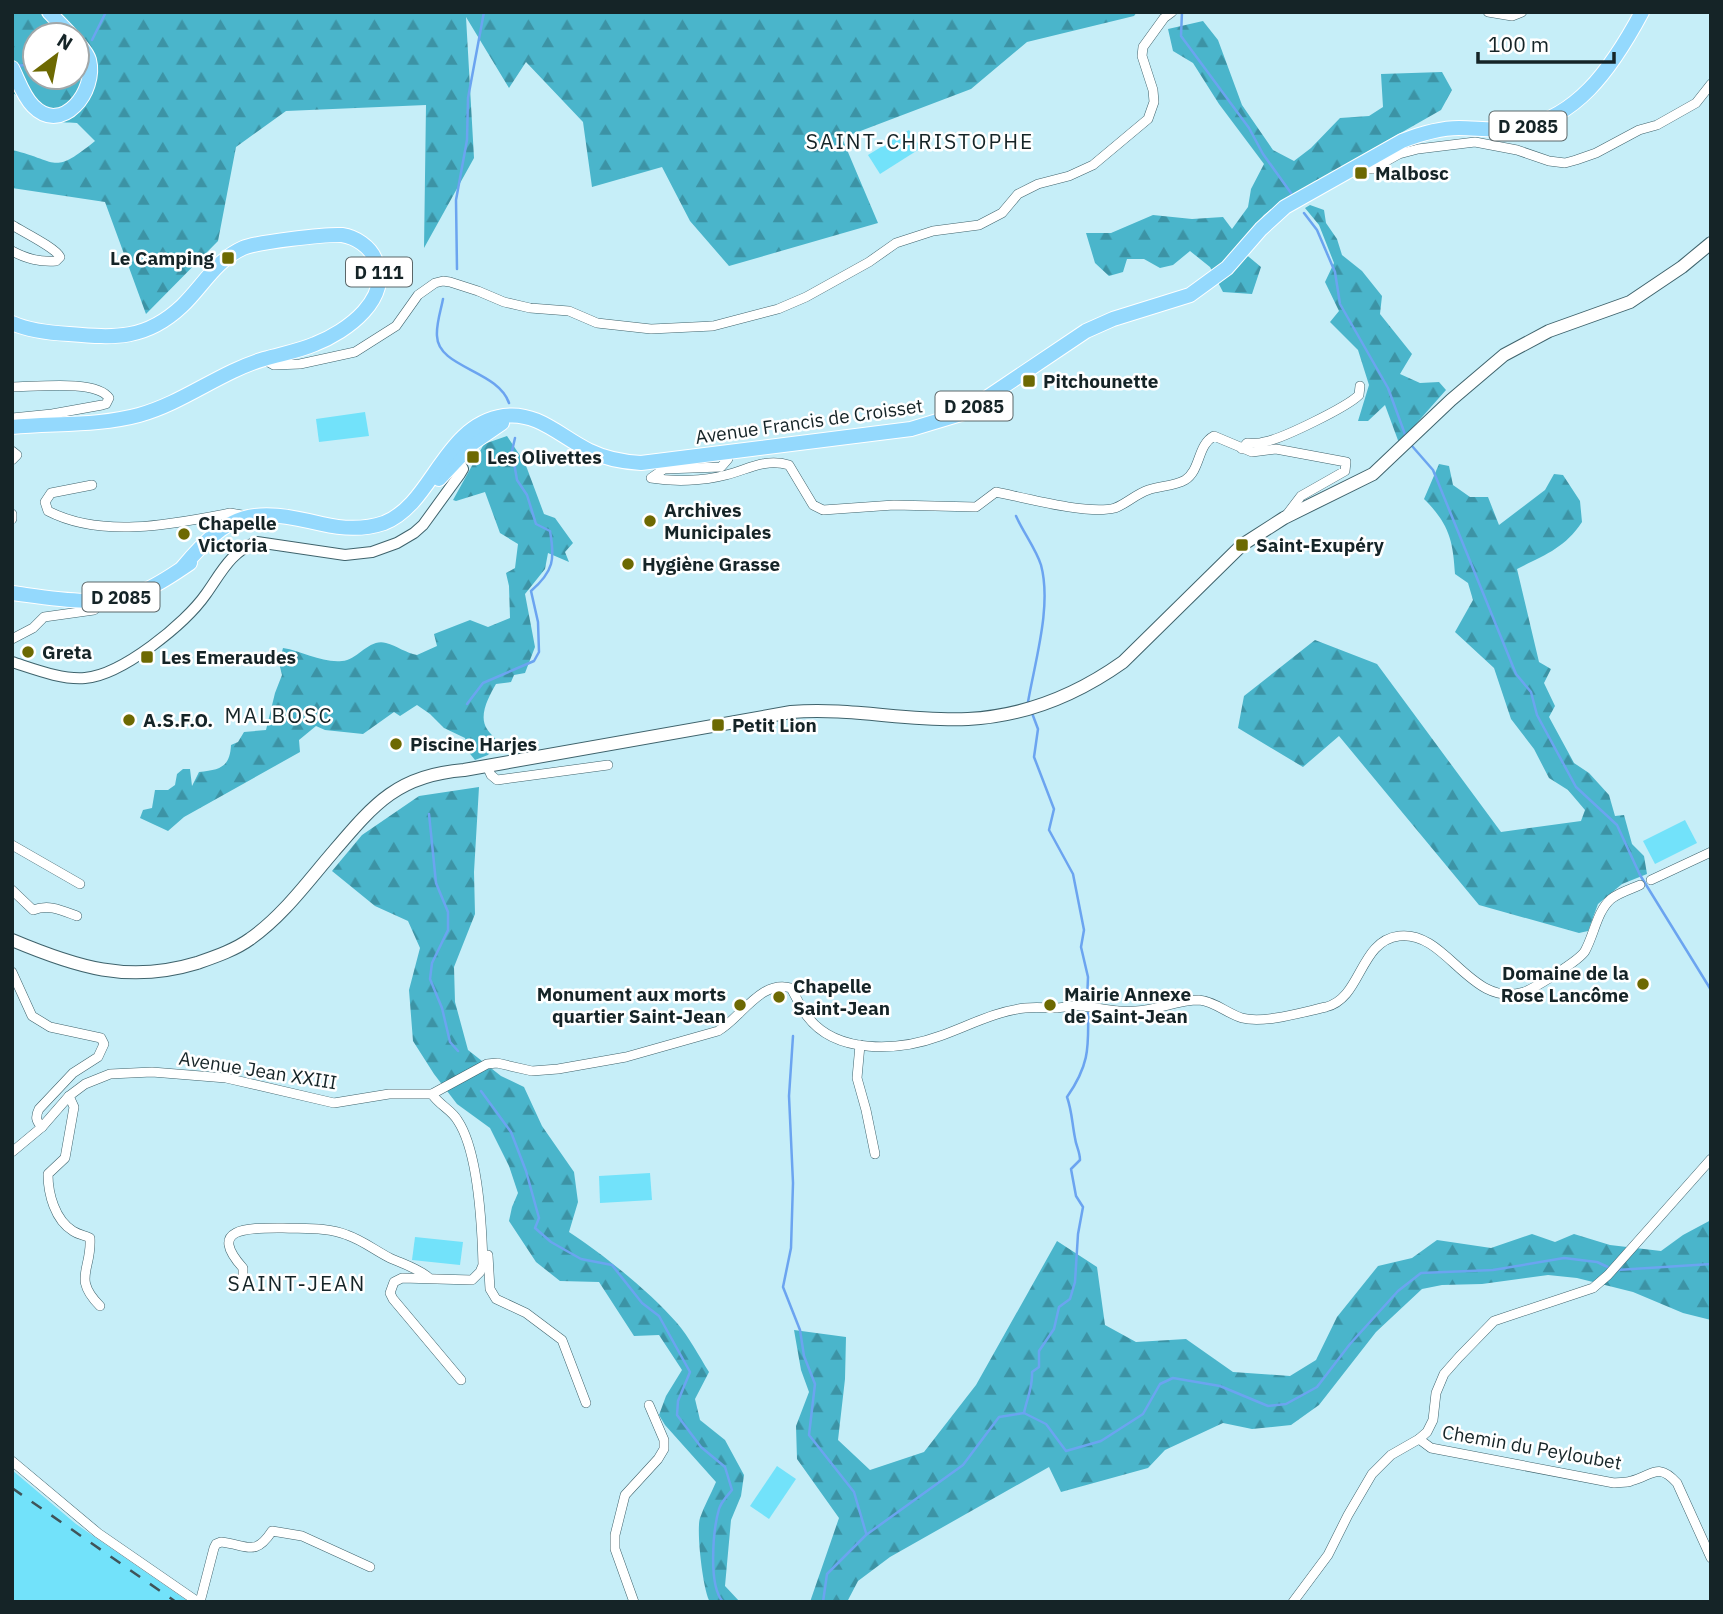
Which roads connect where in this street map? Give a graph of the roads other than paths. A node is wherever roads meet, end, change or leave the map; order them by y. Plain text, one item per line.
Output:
1 (1171, 12) edge
2 (1488, 12) edge
3 (1522, 12) edge
4 (1642, 12) edge
5 (12, 68) edge
6 (1711, 84) edge
7 (21, 87) edge
8 (23, 91) edge
9 (84, 91) edge
10 (1364, 162) junction
11 (12, 225) edge
12 (1711, 243) edge
13 (12, 251) edge
14 (12, 323) edge
15 (263, 359) junction
16 (1360, 386) dead end
17 (12, 387) edge
18 (521, 417) junction
19 (12, 418) edge
20 (12, 427) edge
21 (1242, 449) junction
22 (12, 451) edge
23 (728, 452) junction
24 (456, 453) junction
25 (12, 460) edge
26 (92, 485) dead end
27 (249, 516) junction
28 (1284, 518) junction
29 (183, 567) junction
30 (12, 593) edge
31 (107, 600) junction
32 (12, 639) edge
33 (12, 662) edge
34 (608, 765) dead end
35 (487, 766) junction
36 (12, 845) edge
37 (1711, 852) edge
38 (1651, 880) dead end
39 (80, 884) dead end
40 (1640, 886) dead end
41 (12, 890) edge
42 (76, 916) dead end
43 (12, 940) edge
44 (12, 972) edge
45 (860, 1045) junction
46 (432, 1094) junction
47 (69, 1096) junction
48 (42, 1127) junction
49 (12, 1152) edge
50 (875, 1153) dead end
51 (1711, 1159) edge
52 (476, 1178) junction
53 (430, 1278) junction
54 (243, 1287) dead end
55 (100, 1306) dead end
56 (461, 1380) dead end
57 (586, 1403) dead end
58 (649, 1405) dead end
59 (1419, 1439) junction
60 (12, 1461) edge
61 (1711, 1558) edge
62 (370, 1567) dead end
63 (199, 1602) edge
64 (634, 1602) edge
65 (1293, 1602) edge

1 - 15 street
2 - 3 street
4 - 10 main road, D 2085
5 - 7 main road
6 - 10 street
8 - 9 main road
10 - 23 main road, Avenue Francis de Croisset / D 2085
11 - 13 street
12 - 28 main road
14 - 15 main road, D 111
15 - 20 main road, D 111
16 - 21 street
17 - 19 street
18 - 23 main road, Avenue Francis de Croisset / D 2085
18 - 24 main road, D 2085
18 - 24 main road, Avenue Francis de Croisset / D 2085
21 - 23 street
21 - 28 street
22 - 25 street
24 - 27 main road, D 2085
24 - 29 main road, D 2085
24 - 33 street
26 - 27 street
27 - 29 main road, D 2085
28 - 35 main road
29 - 31 main road, D 2085
30 - 31 main road, D 2085
31 - 32 street
34 - 35 street
35 - 43 main road
36 - 39 street
37 - 38 street
40 - 45 street
41 - 42 street
44 - 48 street
45 - 46 street, Avenue Jean XXIII
45 - 50 street
46 - 47 street, Avenue Jean XXIII
46 - 52 street
47 - 48 street, Avenue Jean XXIII
47 - 55 street
48 - 49 street, Avenue Jean XXIII
51 - 59 street
52 - 53 street
52 - 57 street
53 - 54 street
53 - 56 street
58 - 64 street
59 - 61 street, Chemin du Peyloubet
59 - 65 street
60 - 63 street
62 - 63 street

